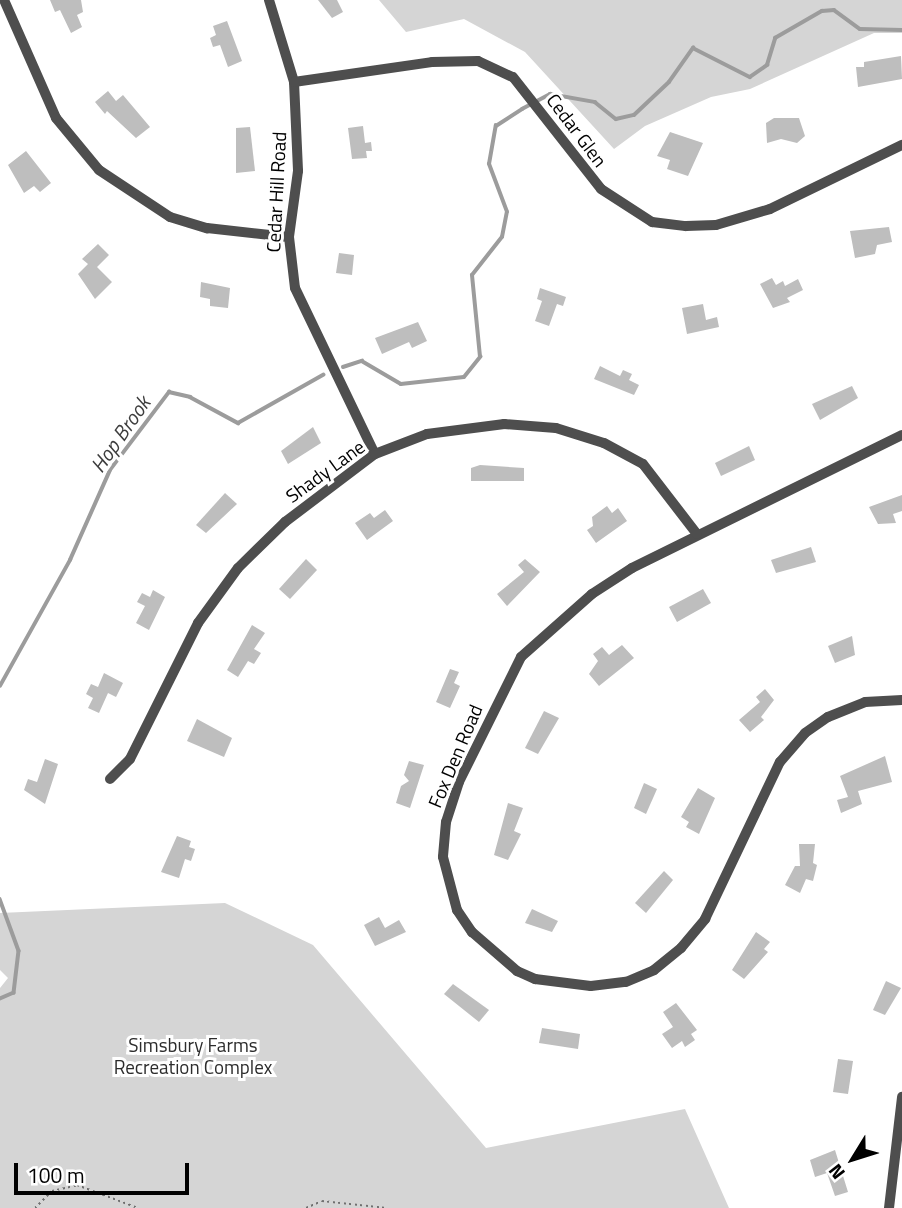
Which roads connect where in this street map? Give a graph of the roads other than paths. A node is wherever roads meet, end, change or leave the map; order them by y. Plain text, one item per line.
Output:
1 (4, 0) edge
2 (269, 0) edge
3 (294, 82) junction
4 (902, 145) edge
5 (289, 237) junction
6 (902, 435) edge
7 (375, 454) junction
8 (698, 534) junction
9 (902, 700) edge
10 (110, 779) dead end
11 (902, 1097) edge
12 (889, 1208) edge

1 - 5 street
2 - 3 street, Cedar Hill Road
3 - 4 street, Cedar Glen
3 - 5 street, Cedar Hill Road
5 - 7 street, Cedar Hill Road
6 - 8 street, Fox Den Road
7 - 8 street, Shady Lane
7 - 10 street, Shady Lane
8 - 9 street, Fox Den Road
11 - 12 street

